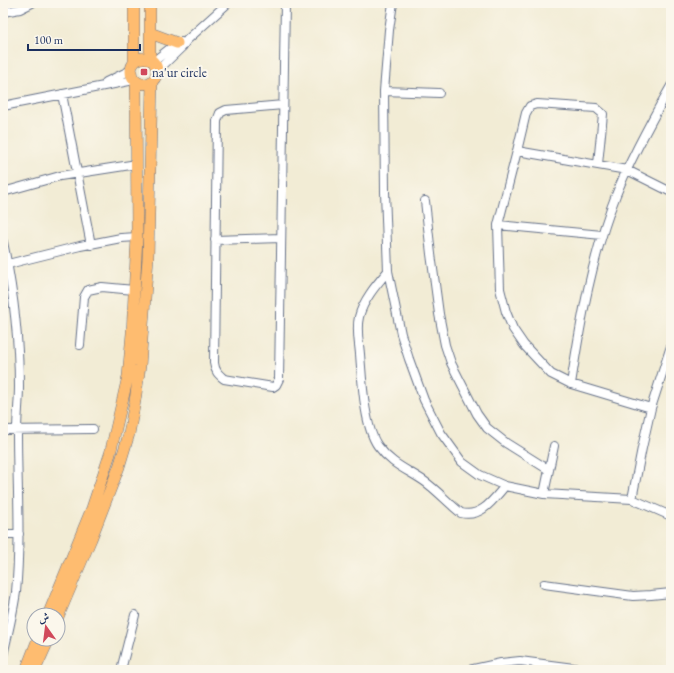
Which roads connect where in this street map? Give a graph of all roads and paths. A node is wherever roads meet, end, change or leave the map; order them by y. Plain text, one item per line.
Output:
1 (32, 3) edge
2 (134, 3) edge
3 (150, 3) edge
4 (228, 3) edge
5 (285, 3) edge
6 (392, 3) edge
7 (3, 12) edge
8 (150, 33) junction
9 (182, 42) junction
10 (154, 64) junction
11 (134, 74) junction
12 (152, 82) junction
13 (671, 86) edge
14 (384, 91) junction
15 (439, 93) dead end
16 (62, 94) junction
17 (282, 105) junction
18 (3, 106) edge
19 (517, 151) junction
20 (136, 164) junction
21 (598, 164) junction
22 (626, 170) junction
23 (78, 174) junction
24 (3, 192) edge
25 (671, 192) edge
26 (425, 200) dead end
27 (498, 225) junction
28 (602, 235) junction
29 (137, 237) junction
30 (281, 238) junction
31 (215, 240) junction
32 (3, 242) edge
33 (91, 244) junction
34 (5, 265) edge
35 (388, 271) junction
36 (134, 290) junction
37 (80, 346) dead end
38 (671, 346) edge
39 (571, 384) junction
40 (652, 408) junction
41 (93, 429) dead end
42 (3, 430) edge
43 (17, 430) junction
44 (554, 446) dead end
45 (549, 470) junction
46 (505, 486) junction
47 (544, 494) junction
48 (632, 499) junction
49 (671, 516) edge
50 (3, 534) edge
51 (19, 534) junction
52 (544, 584) dead end
53 (671, 593) edge
54 (51, 607) edge
55 (62, 607) edge
56 (135, 615) dead end
57 (35, 647) edge
58 (45, 647) edge
59 (3, 655) edge
60 (558, 668) edge
61 (26, 670) edge
62 (35, 670) edge
63 (121, 670) edge
64 (469, 670) edge
65 (589, 670) edge

1 - 7 street
2 - 11 main road
3 - 8 main road
4 - 9 street
5 - 17 street
6 - 14 street
8 - 9 main road
8 - 10 main road
9 - 10 street
10 - 11 main road
10 - 12 main road
11 - 12 main road
11 - 16 street
11 - 20 main road
12 - 55 main road
13 - 22 street
14 - 15 street
14 - 35 street
16 - 18 street
16 - 23 street
17 - 30 street
17 - 31 street
19 - 21 street
19 - 21 street
19 - 27 street
20 - 23 street
20 - 29 main road
21 - 22 street
22 - 25 street
22 - 28 street
23 - 24 street
23 - 33 street
26 - 45 street
27 - 28 street
27 - 39 street
28 - 39 street
29 - 33 street
29 - 36 main road
30 - 31 street
30 - 31 street
32 - 34 street
33 - 34 street
34 - 43 street
35 - 46 street
35 - 46 street
36 - 37 street
36 - 54 main road
38 - 40 street
39 - 40 street
40 - 48 street
41 - 43 street
42 - 43 street
43 - 51 street
44 - 45 street
45 - 47 street
46 - 47 street
47 - 48 street
48 - 49 street
50 - 51 street
51 - 59 street
52 - 53 street
56 - 63 street
57 - 61 main road
58 - 62 main road
60 - 64 street
60 - 65 street

